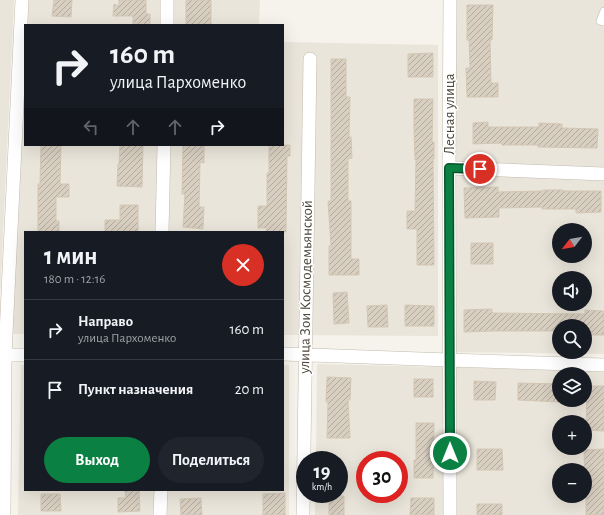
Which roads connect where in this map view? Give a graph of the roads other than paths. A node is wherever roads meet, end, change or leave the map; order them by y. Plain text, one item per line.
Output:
1 (22, 0) edge
2 (167, 0) edge
3 (450, 0) edge
4 (604, 11) edge
5 (604, 22) edge
6 (167, 24) edge
7 (310, 59) dead end
8 (164, 146) edge
9 (449, 168) junction
10 (604, 174) edge
11 (162, 231) edge
12 (284, 354) edge
13 (305, 354) junction
14 (2, 355) edge
15 (24, 355) edge
16 (450, 360) junction
17 (604, 365) edge
18 (161, 491) edge
19 (4, 515) edge
20 (160, 515) edge
21 (303, 515) edge
22 (450, 515) edge

1 - 14 street
2 - 6 street
3 - 9 street, Лесная улица
4 - 5 lane
7 - 13 street, улица Зои Космодемьянской
8 - 11 street
9 - 10 street
9 - 16 street, Лесная улица
12 - 13 street
13 - 16 street
13 - 21 street, улица Зои Космодемьянской
14 - 15 street
14 - 19 street
16 - 17 street
16 - 22 street, Лесная улица
18 - 20 street

